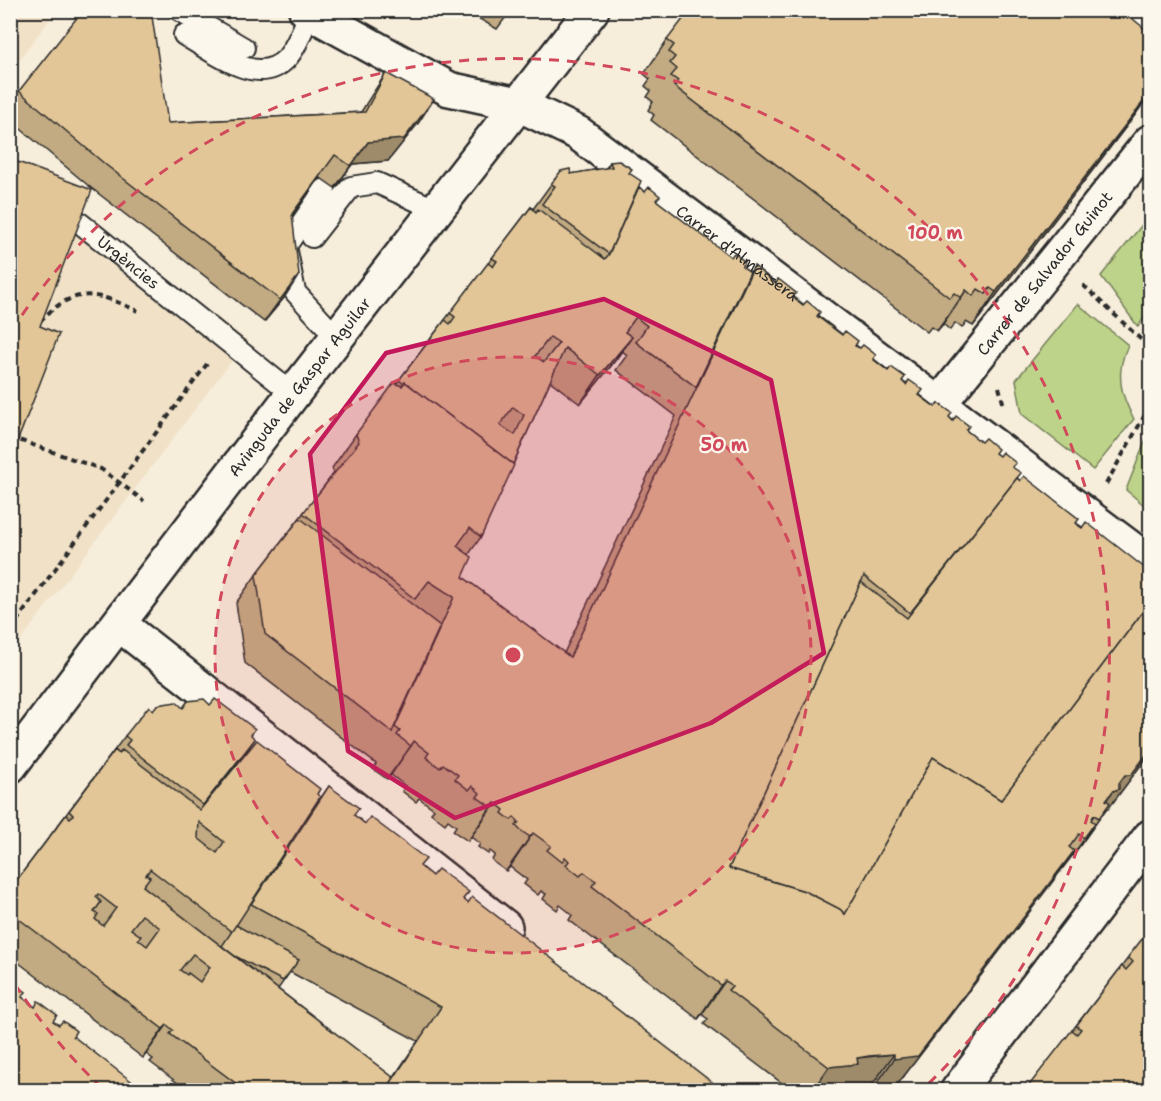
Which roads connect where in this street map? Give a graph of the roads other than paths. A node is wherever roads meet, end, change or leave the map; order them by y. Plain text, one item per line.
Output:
1 (179, 10) edge
2 (592, 10) edge
3 (1133, 10) edge
4 (308, 12) edge
5 (1150, 23) edge
6 (184, 35) dead end
7 (244, 48) dead end
8 (518, 104) junction
9 (1150, 142) edge
10 (326, 189) edge
11 (46, 198) edge
12 (437, 210) junction
13 (312, 237) dead end
14 (338, 339) junction
15 (293, 394) junction
16 (939, 404) junction
17 (1150, 563) edge
18 (119, 624) junction
19 (10, 766) edge
20 (1150, 837) edge
21 (525, 942) edge
22 (958, 1090) edge

1 - 7 lane
2 - 8 street, Avinguda de Gaspar Aguilar
3 - 5 street
4 - 6 lane
4 - 8 street, Carrer d'Almàssera
8 - 12 street, Avinguda de Gaspar Aguilar
8 - 16 street, Carrer d'Almàssera
9 - 16 street, Carrer de Salvador Guinot
10 - 14 lane
11 - 15 lane, Urgències
12 - 13 lane
12 - 14 street, Avinguda de Gaspar Aguilar
14 - 15 street, Avinguda de Gaspar Aguilar
15 - 18 street, Avinguda de Gaspar Aguilar
16 - 17 street, Carrer d'Almàssera
18 - 19 street, Avinguda de Gaspar Aguilar
18 - 21 street
20 - 22 street

